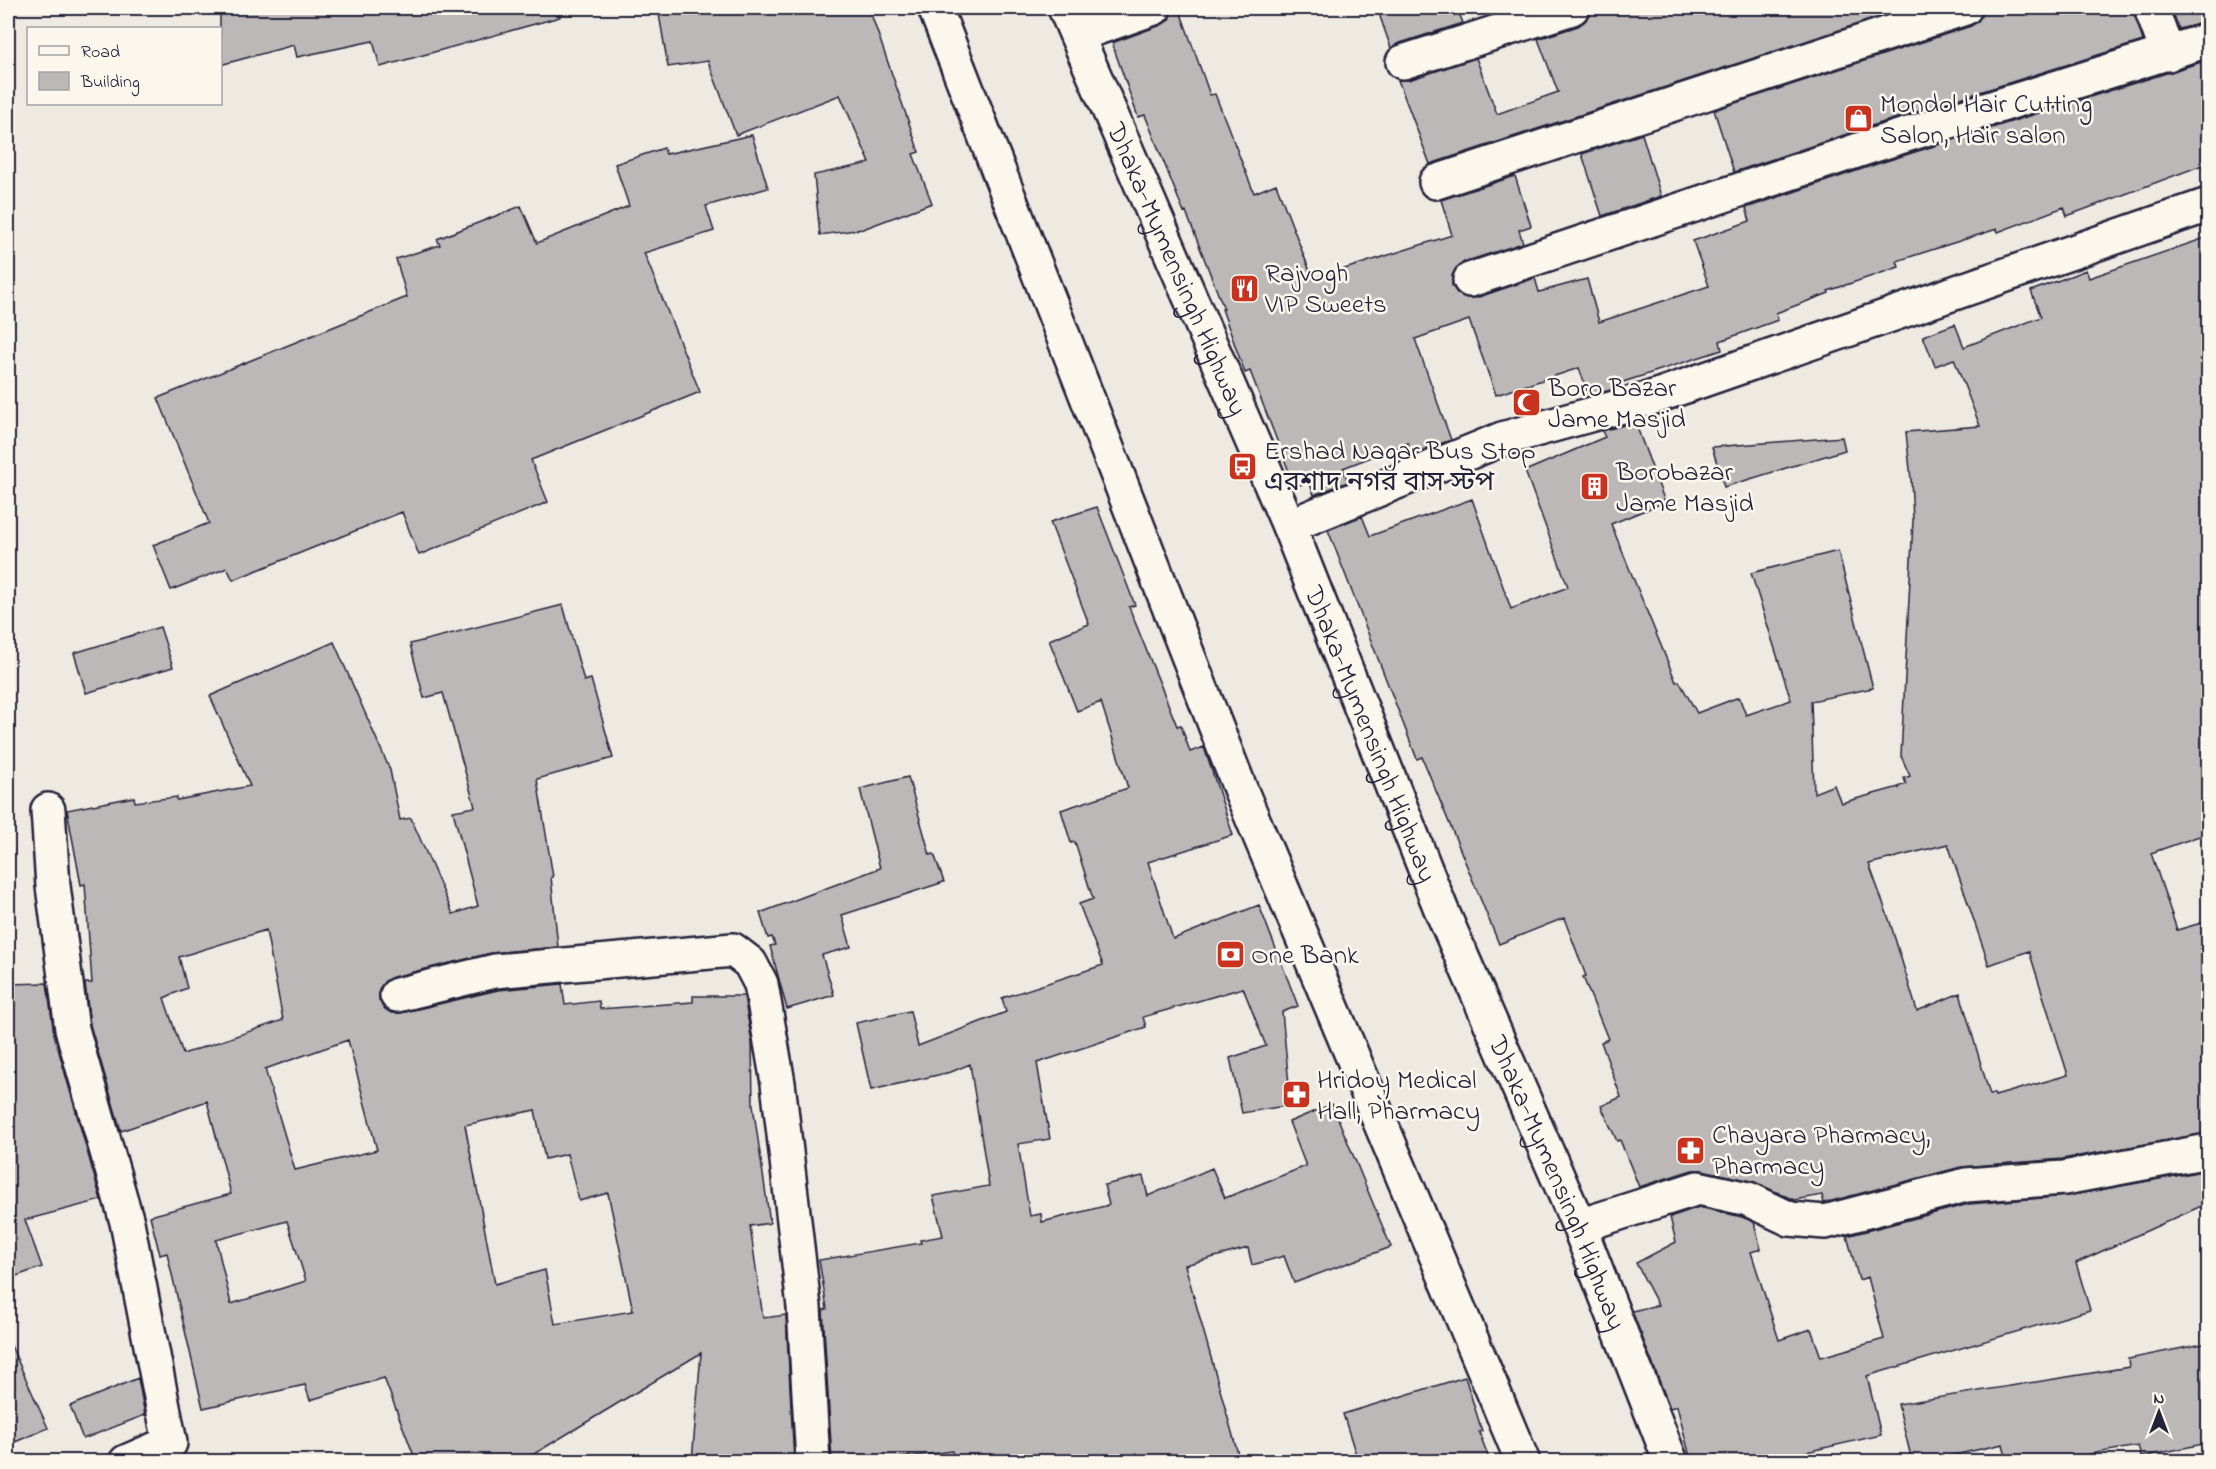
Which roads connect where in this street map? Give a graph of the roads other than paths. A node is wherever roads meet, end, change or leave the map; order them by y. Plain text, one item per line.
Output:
1 (935, 8) edge
2 (1154, 8) edge
3 (1572, 8) edge
4 (1965, 8) edge
5 (2151, 8) edge
6 (1071, 21) edge
7 (2208, 40) edge
8 (2169, 54) junction
9 (1403, 62) dead end
10 (1436, 182) dead end
11 (2208, 205) edge
12 (1470, 280) dead end
13 (1289, 526) junction
14 (48, 810) dead end
15 (398, 995) dead end
16 (2208, 1151) edge
17 (1579, 1226) junction
18 (126, 1461) edge
19 (813, 1461) edge
20 (1523, 1461) edge
21 (1671, 1461) edge

1 - 20 main road
2 - 6 main road
3 - 9 main road
4 - 10 main road
5 - 8 main road
6 - 13 main road, Dhaka-Mymensingh Highway
7 - 8 main road
8 - 12 main road
11 - 13 main road
13 - 17 main road, Dhaka-Mymensingh Highway
14 - 18 main road
15 - 19 main road
16 - 17 main road
17 - 21 main road, Dhaka-Mymensingh Highway

